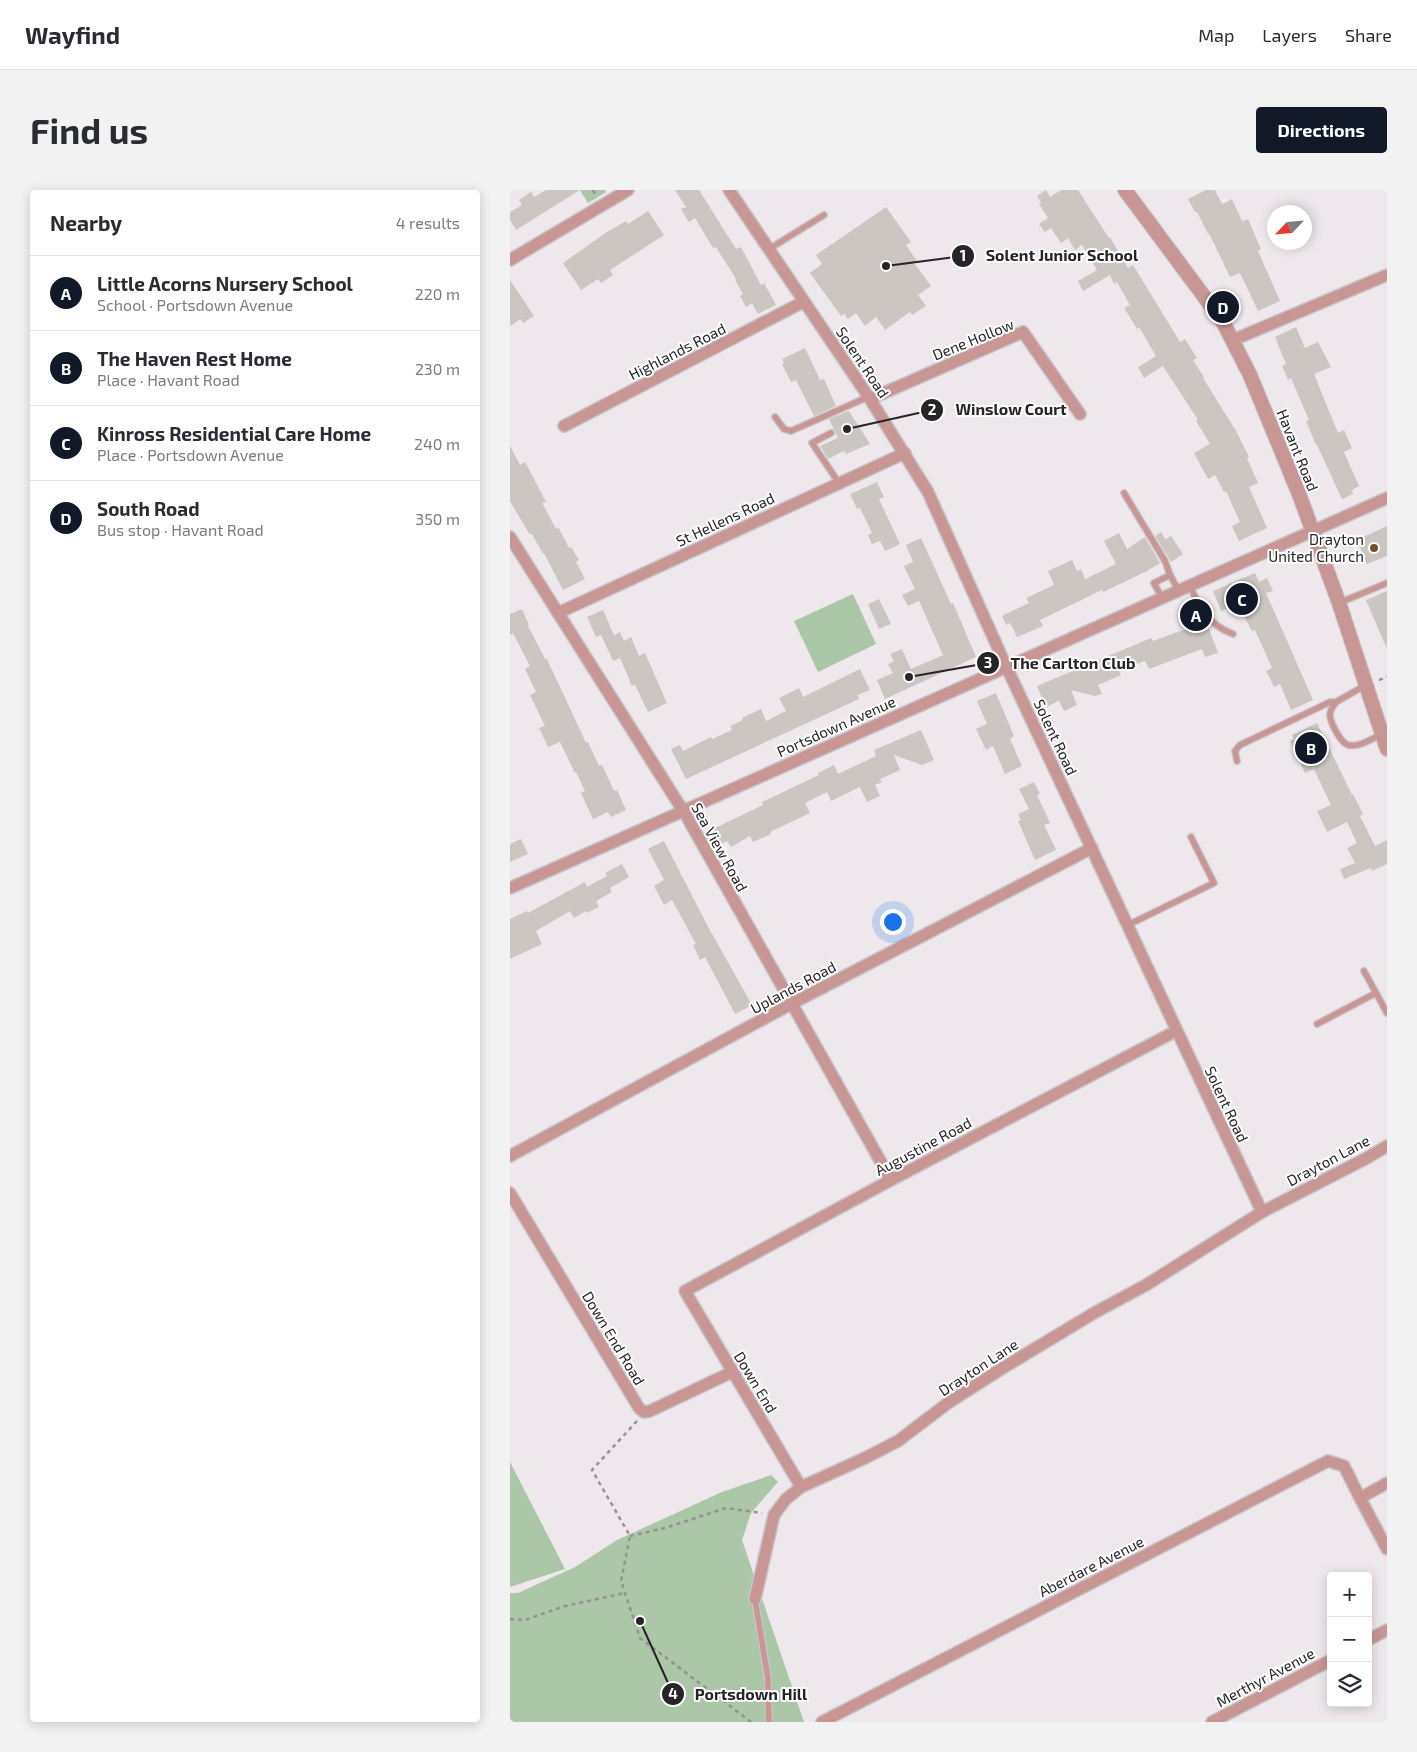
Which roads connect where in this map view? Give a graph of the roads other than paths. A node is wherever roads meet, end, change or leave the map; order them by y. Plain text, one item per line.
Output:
1 (628, 190) edge
2 (729, 190) edge
3 (1125, 190) edge
4 (824, 215) dead end
5 (769, 249) junction
6 (510, 260) edge
7 (1387, 275) edge
8 (804, 302) junction
9 (1233, 340) junction
10 (869, 398) junction
11 (1080, 414) dead end
12 (775, 418) dead end
13 (564, 426) dead end
14 (832, 433) dead end
15 (905, 453) junction
16 (839, 483) junction
17 (1124, 493) dead end
18 (1387, 498) edge
19 (1312, 530) junction
20 (510, 537) edge
21 (1170, 575) junction
22 (1387, 583) edge
23 (1190, 586) junction
24 (1179, 591) junction
25 (1162, 598) junction
26 (1339, 603) junction
27 (558, 613) junction
28 (1232, 634) dead end
29 (1006, 666) junction
30 (1366, 686) junction
31 (1336, 702) junction
32 (1382, 734) junction
33 (1387, 749) edge
34 (1237, 760) dead end
35 (683, 812) junction
36 (1191, 837) dead end
37 (1092, 848) junction
38 (510, 888) edge
39 (1128, 925) junction
40 (1364, 971) dead end
41 (1376, 993) junction
42 (791, 1004) junction
43 (1387, 1013) edge
44 (1318, 1024) dead end
45 (1176, 1031) junction
46 (1387, 1146) edge
47 (510, 1156) edge
48 (891, 1180) junction
49 (510, 1193) edge
50 (1262, 1212) junction
51 (685, 1291) joint
52 (732, 1372) junction
53 (1387, 1483) edge
54 (801, 1487) junction
55 (1360, 1498) junction
56 (1387, 1549) edge
57 (755, 1599) joint
58 (1387, 1630) edge
59 (1372, 1638) edge
60 (1327, 1662) edge
61 (769, 1722) edge
62 (822, 1722) edge
63 (1212, 1722) edge

1 - 6 street
2 - 5 street, Solent Road
3 - 9 street, Havant Road
4 - 5 lane
5 - 8 street, Solent Road
7 - 9 street
8 - 10 street, Solent Road
8 - 13 street, Highlands Road
9 - 19 street, Havant Road
10 - 11 street, Dene Hollow
10 - 12 lane
10 - 15 street, Solent Road
14 - 16 lane
15 - 16 street, St Hellens Road
15 - 29 street, Solent Road
16 - 27 street, St Hellens Road
17 - 21 lane
18 - 19 street, Portsdown Avenue
19 - 23 street, Portsdown Avenue
19 - 26 street, Havant Road
20 - 27 street, Sea View Road
21 - 24 lane
21 - 25 lane
22 - 26 lane
23 - 24 street, Portsdown Avenue
23 - 28 lane
24 - 25 street, Portsdown Avenue
25 - 29 street, Portsdown Avenue
26 - 30 street, Havant Road
27 - 35 street, Sea View Road
29 - 35 street, Portsdown Avenue
29 - 37 street, Solent Road
30 - 31 lane
30 - 32 street, Havant Road
31 - 32 lane
31 - 34 lane
32 - 33 street, Havant Road
35 - 38 street, Portsdown Avenue
35 - 42 street, Sea View Road
36 - 39 lane
37 - 39 street, Solent Road
37 - 42 street, Uplands Road
39 - 45 street, Solent Road
40 - 41 lane
41 - 43 lane
41 - 44 lane
42 - 47 street, Uplands Road
42 - 48 street, Sea View Road
45 - 48 street, Augustine Road
45 - 50 street, Solent Road
46 - 50 street, Drayton Lane
48 - 51 street, Augustine Road
49 - 52 street, Down End Road
50 - 54 street, Drayton Lane
51 - 52 street, Down End
52 - 54 street, Down End
53 - 55 street
54 - 57 street, Drayton Lane
55 - 56 street, Aberdare Avenue
55 - 62 street, Aberdare Avenue
57 - 61 lane, Drayton Lane
58 - 59 street
60 - 63 street, Merthyr Avenue

